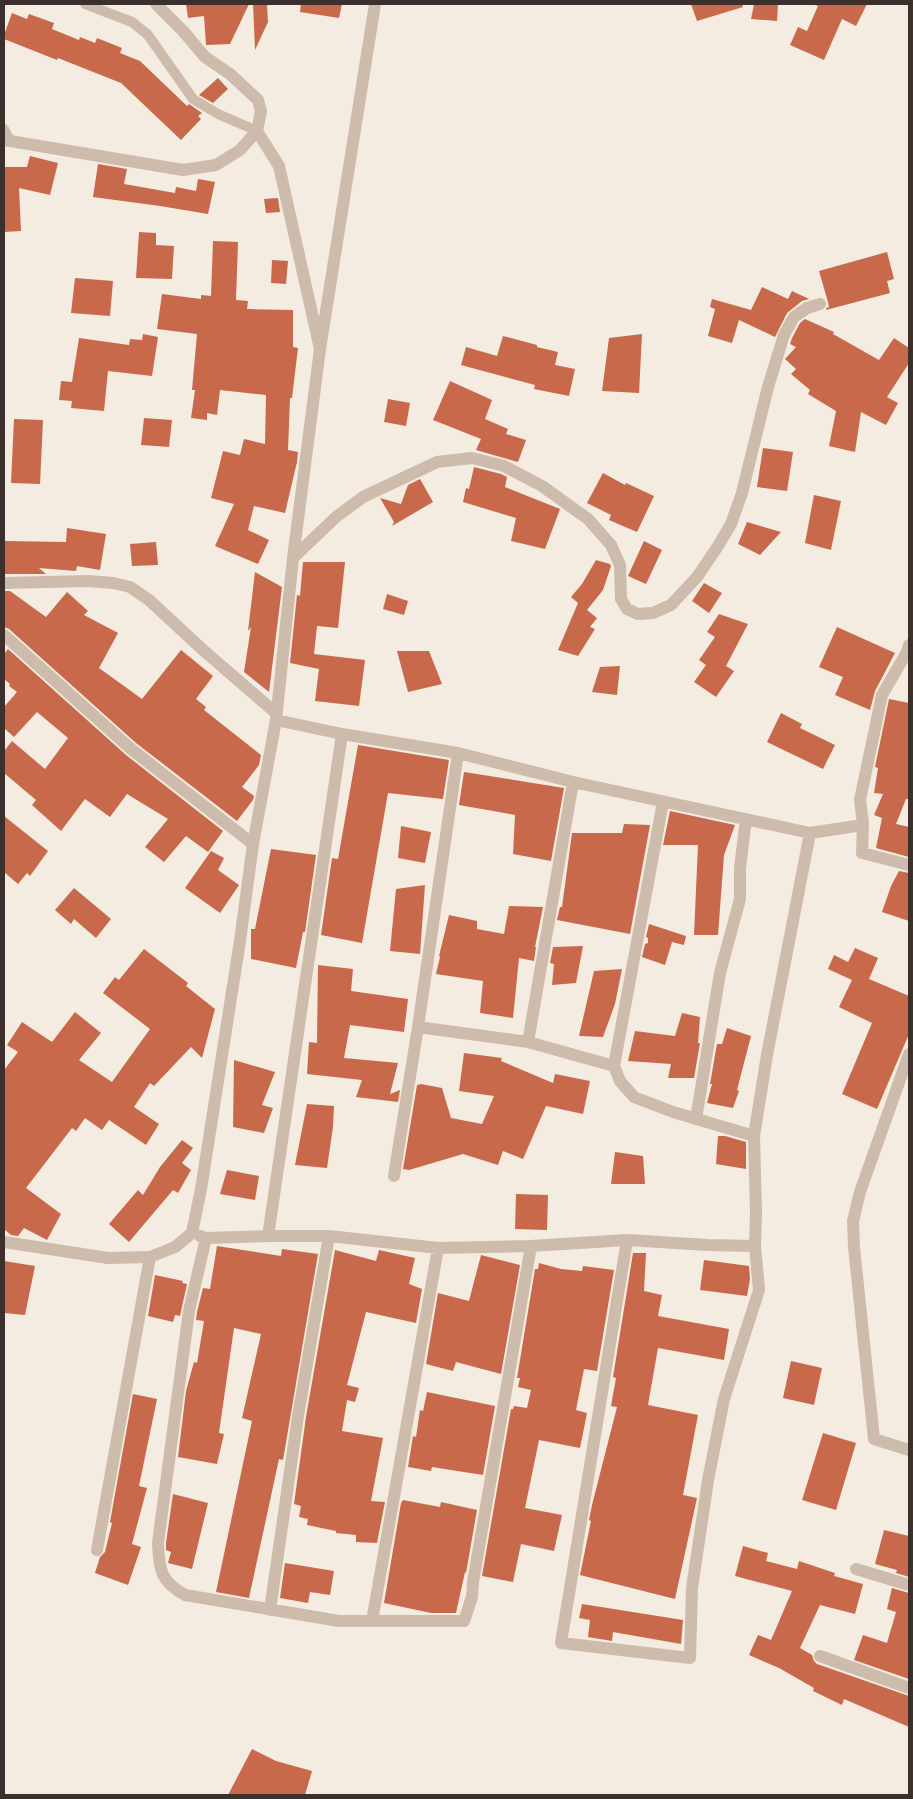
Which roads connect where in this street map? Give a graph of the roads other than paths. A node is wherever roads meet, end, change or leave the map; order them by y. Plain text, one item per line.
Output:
1 (85, 4) edge
2 (156, 4) edge
3 (375, 4) edge
4 (257, 132) junction
5 (6, 137) edge
6 (820, 304) dead end
7 (320, 348) junction
8 (293, 558) junction
9 (4, 583) edge
10 (4, 635) edge
11 (909, 645) edge
12 (276, 717) junction
13 (342, 734) junction
14 (458, 753) junction
15 (573, 782) junction
16 (663, 802) junction
17 (746, 819) junction
18 (863, 823) junction
19 (810, 833) junction
20 (253, 844) junction
21 (909, 865) edge
22 (418, 1027) junction
23 (528, 1042) junction
24 (909, 1054) edge
25 (614, 1066) junction
26 (696, 1119) junction
27 (754, 1136) junction
28 (394, 1176) dead end
29 (192, 1233) junction
30 (268, 1236) junction
31 (329, 1236) junction
32 (206, 1238) junction
33 (627, 1240) junction
34 (4, 1242) edge
35 (531, 1246) junction
36 (755, 1246) junction
37 (438, 1248) junction
38 (150, 1257) junction
39 (909, 1450) edge
40 (97, 1550) dead end
41 (856, 1569) dead end
42 (909, 1585) edge
43 (270, 1610) junction
44 (372, 1621) junction
45 (820, 1656) dead end
46 (909, 1688) edge

1 - 4 lane
2 - 4 street
3 - 7 street
4 - 5 street
4 - 7 street
6 - 8 street
7 - 8 street
8 - 12 street
9 - 12 street
10 - 20 street
11 - 18 street
12 - 13 street
12 - 20 street
13 - 14 street
13 - 30 street
14 - 15 street
14 - 22 street
15 - 16 street
15 - 23 street
16 - 17 street
16 - 25 street
17 - 19 street
17 - 26 street
18 - 19 street
18 - 21 street
19 - 27 street
20 - 29 street
22 - 23 street
22 - 28 street
23 - 25 street
24 - 39 street
25 - 26 street
26 - 27 street
27 - 36 street
29 - 32 street
29 - 38 street
30 - 31 street
30 - 32 street
31 - 37 street
31 - 43 street
32 - 43 street
33 - 35 street
33 - 36 street
33 - 36 street
34 - 38 street
35 - 37 street
35 - 44 street
37 - 44 street
38 - 40 street
41 - 42 street
43 - 44 street
45 - 46 street

